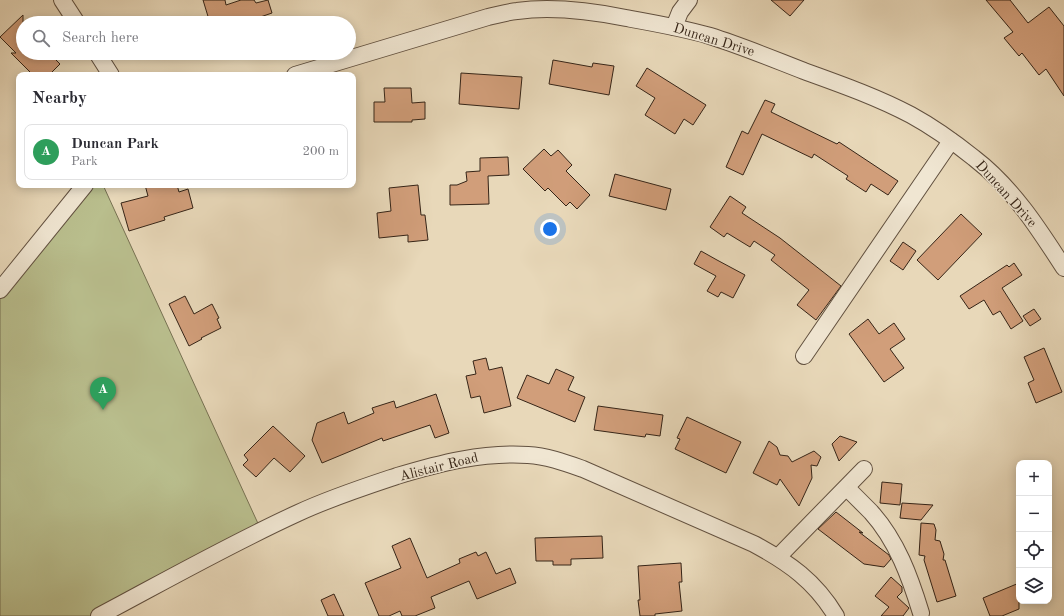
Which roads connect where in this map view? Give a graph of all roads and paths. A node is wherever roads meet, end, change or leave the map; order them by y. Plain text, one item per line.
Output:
1 (62, 0) edge
2 (689, 0) edge
3 (516, 5) edge
4 (72, 16) edge
5 (674, 27) junction
6 (356, 57) edge
7 (101, 60) edge
8 (345, 60) edge
9 (109, 72) edge
10 (305, 72) edge
11 (951, 141) junction
12 (83, 188) edge
13 (1064, 268) edge
14 (0, 290) edge
15 (804, 356) dead end
16 (864, 469) dead end
17 (847, 488) junction
18 (778, 557) junction
19 (921, 613) dead end
20 (99, 616) edge
21 (836, 616) edge

1 - 4 street
2 - 5 street
3 - 5 street, Duncan Drive
3 - 6 street, Duncan Drive
5 - 11 street, Duncan Drive
7 - 9 street
8 - 10 street, Duncan Drive
11 - 13 street, Duncan Drive
11 - 15 street
12 - 14 street
16 - 17 street
17 - 18 street
17 - 19 street
18 - 20 street, Alistair Road
18 - 21 street, Alistair Road

